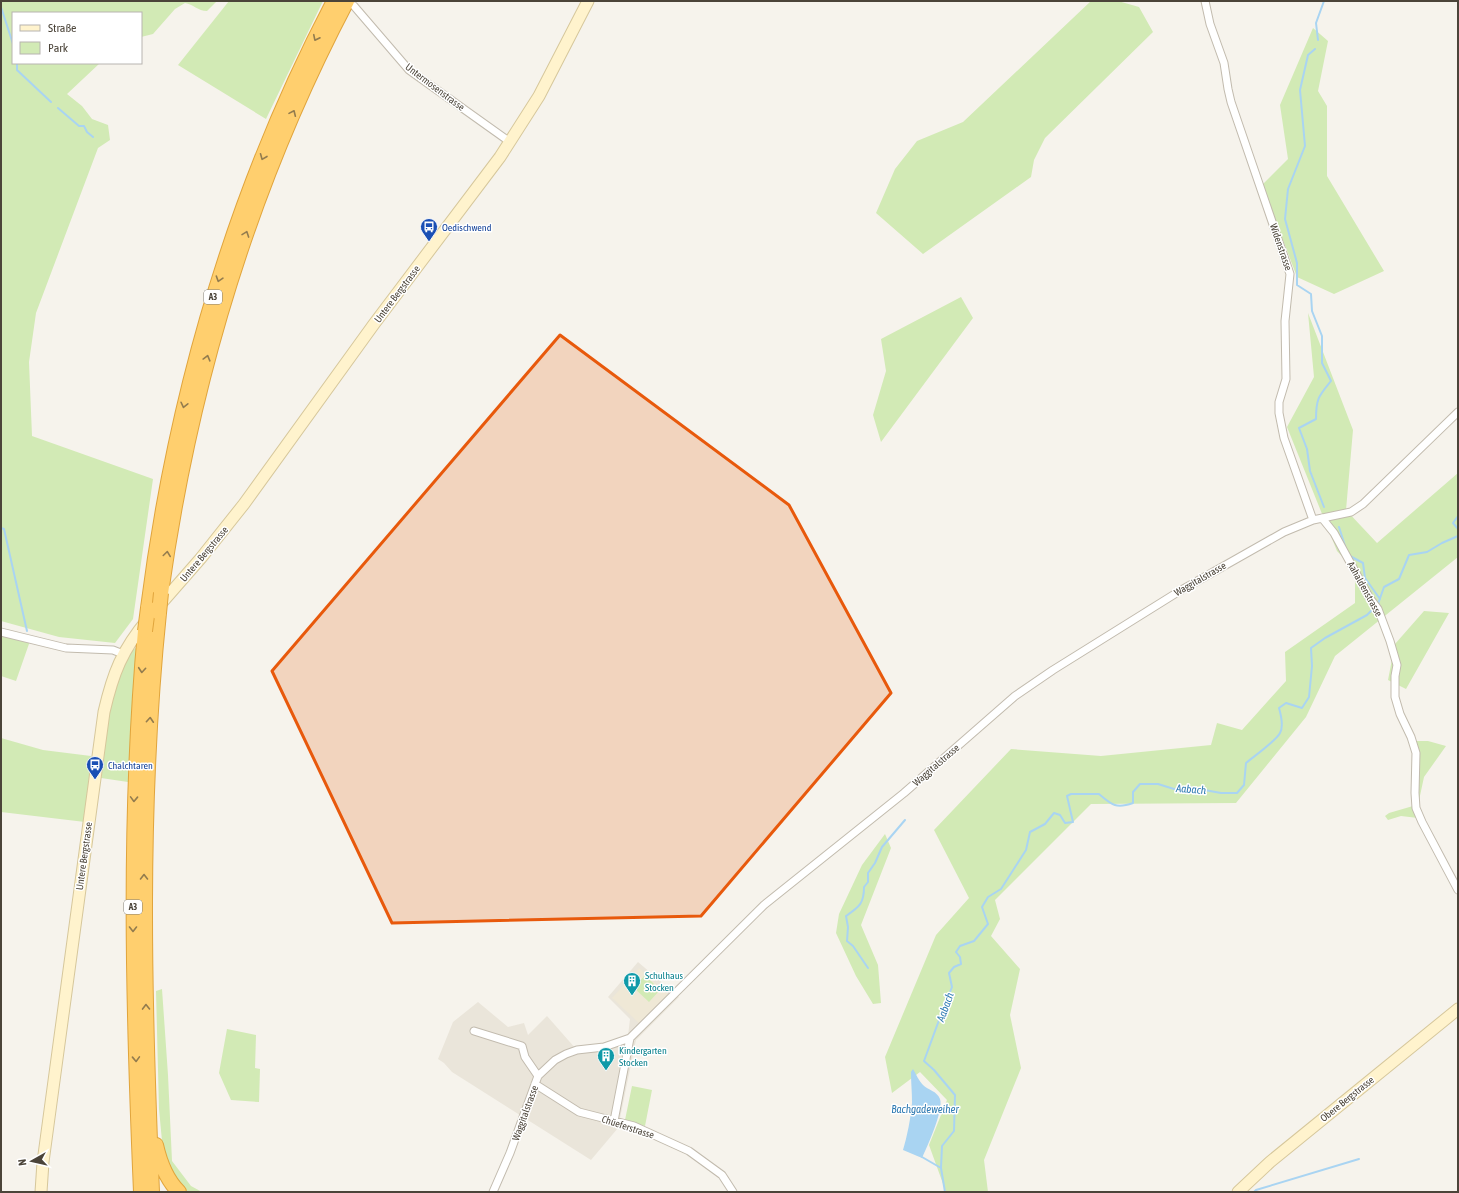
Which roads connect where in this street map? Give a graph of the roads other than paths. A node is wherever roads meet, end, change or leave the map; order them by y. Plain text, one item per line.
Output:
1 (334, 1) edge
2 (588, 1) edge
3 (1205, 1) edge
4 (351, 3) edge
5 (510, 142) junction
6 (1458, 412) edge
7 (1322, 518) junction
8 (1313, 520) junction
9 (154, 610) junction
10 (1, 632) edge
11 (123, 654) junction
12 (1458, 890) edge
13 (1458, 1009) edge
14 (474, 1031) dead end
15 (630, 1038) junction
16 (538, 1076) junction
17 (535, 1084) junction
18 (149, 1102) junction
19 (614, 1121) junction
20 (41, 1192) edge
21 (141, 1192) edge
22 (152, 1192) edge
23 (179, 1192) edge
24 (492, 1192) edge
25 (733, 1192) edge
26 (1238, 1192) edge

1 -> 9 highway, A3
2 - 5 main road, Untere Bergstrasse
3 - 8 street, Widenstrasse
4 - 5 street, Untermosenstrasse
9 -> 4 highway, A3, bridge
5 - 11 main road, Untere Bergstrasse
6 - 7 street, Waggitalstrasse
7 - 8 street, Waggitalstrasse
7 - 12 street, Aahaldenstrasse
8 - 15 street, Waggitalstrasse
18 -> 9 highway, A3
9 -> 21 highway, A3, bridge
10 - 11 street
11 - 20 main road, Untere Bergstrasse
13 - 26 main road, Obere Bergstrasse
14 - 16 street
15 - 16 street, Waggitalstrasse
15 - 19 street
16 - 17 street, Waggitalstrasse
17 - 19 street, Chüeferstrasse
17 - 24 street, Waggitalstrasse
18 - 22 highway, A3
18 - 23 highway
19 - 25 street, Chüeferstrasse

